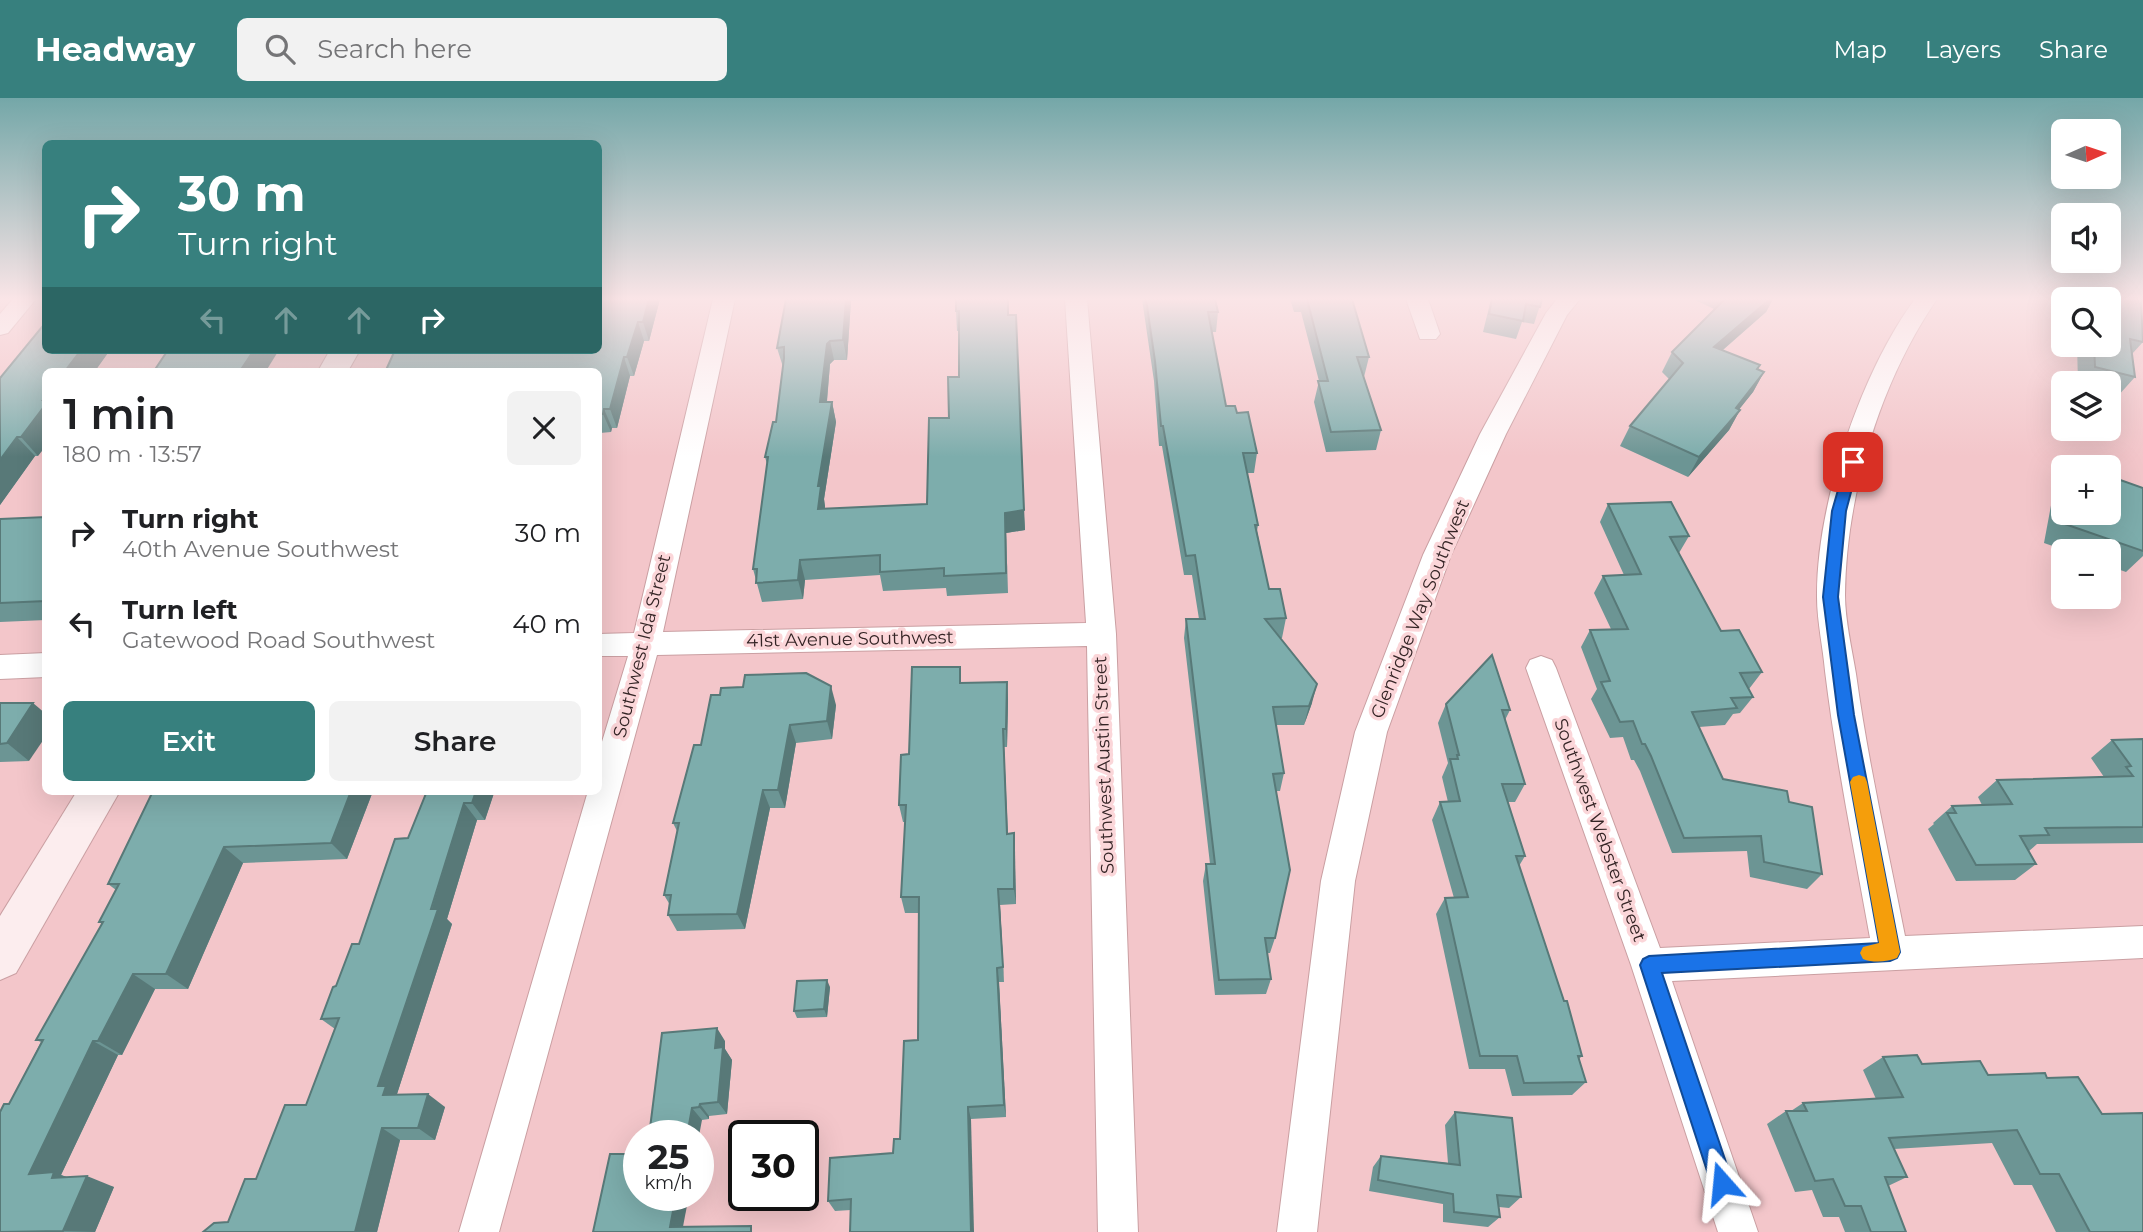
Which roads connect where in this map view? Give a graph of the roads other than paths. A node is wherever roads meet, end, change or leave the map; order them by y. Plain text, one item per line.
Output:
1 (712, 352) edge
2 (1080, 352) edge
3 (1536, 352) edge
4 (1896, 352) edge
5 (1101, 634) junction
6 (646, 643) junction
7 (602, 645) edge
8 (42, 666) edge
9 (0, 667) edge
10 (1541, 668) dead end
11 (97, 795) edge
12 (2143, 942) edge
13 (1890, 952) junction
14 (0, 958) edge
15 (1649, 965) junction
16 (479, 1232) edge
17 (1118, 1232) edge
18 (1297, 1232) edge
19 (1738, 1232) edge

1 - 6 street, Southwest Ida Street
2 - 5 street, Southwest Austin Street
3 - 18 street, Glenridge Way Southwest
4 - 13 street
5 - 6 street, 41st Avenue Southwest
5 - 17 street, Southwest Austin Street
6 - 7 street, 41st Avenue Southwest
6 - 16 street, Southwest Ida Street
8 - 9 street
10 - 15 street, Southwest Webster Street
11 - 14 street
12 - 13 street
13 - 15 street
15 - 19 street, Southwest Webster Street

